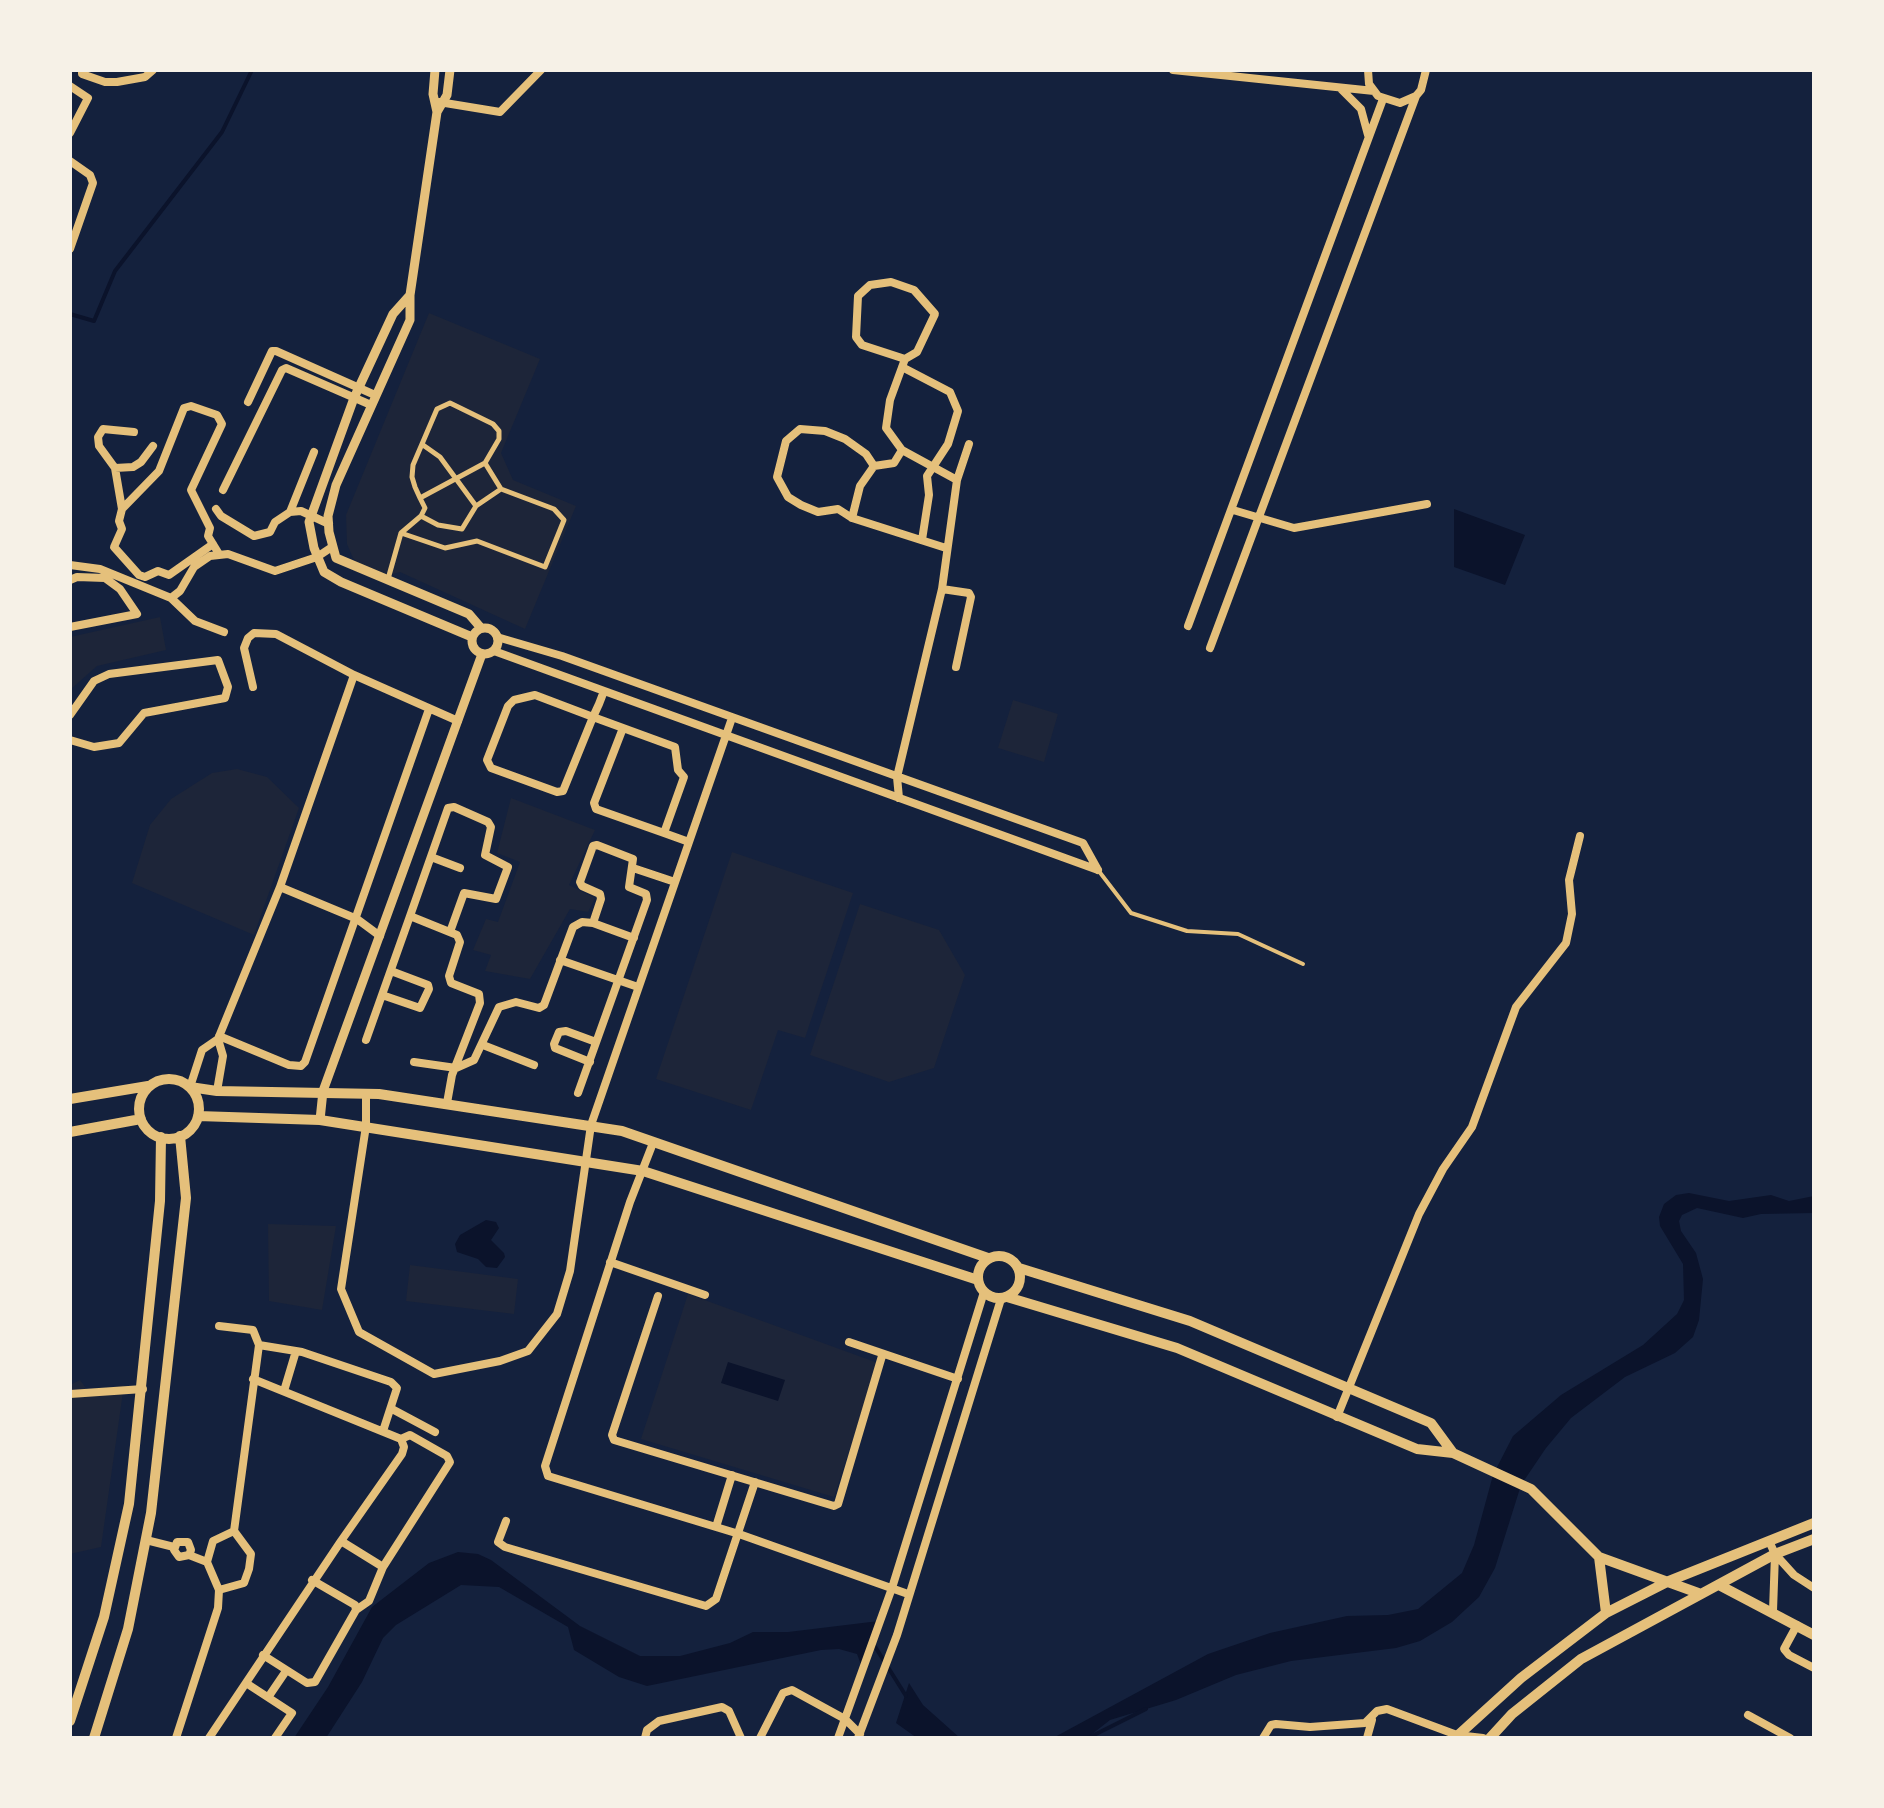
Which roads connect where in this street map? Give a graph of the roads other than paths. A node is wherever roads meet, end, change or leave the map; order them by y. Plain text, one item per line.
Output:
1 (154, 70) edge
2 (435, 70) edge
3 (450, 70) edge
4 (541, 70) edge
5 (1172, 70) edge
6 (1368, 70) edge
7 (1426, 70) edge
8 (80, 71) edge
9 (70, 86) edge
10 (1338, 87) junction
11 (1374, 91) junction
12 (1416, 96) junction
13 (1383, 100) junction
14 (438, 105) junction
15 (70, 133) edge
16 (1368, 140) junction
17 (70, 161) edge
18 (70, 249) edge
19 (410, 295) junction
20 (904, 363) junction
21 (357, 393) junction
22 (373, 400) junction
23 (248, 402) dead end
24 (134, 432) dead end
25 (422, 444) junction
26 (969, 444) dead end
27 (153, 446) dead end
28 (902, 450) junction
29 (314, 452) dead end
30 (486, 462) junction
31 (133, 466) junction
32 (874, 466) junction
33 (932, 467) junction
34 (115, 468) junction
35 (155, 475) junction
36 (454, 479) junction
37 (957, 480) junction
38 (501, 489) junction
39 (223, 490) dead end
40 (420, 498) junction
41 (1427, 504) dead end
42 (476, 506) junction
43 (216, 508) dead end
44 (122, 509) junction
45 (1233, 510) junction
46 (290, 512) junction
47 (310, 514) junction
48 (421, 516) junction
49 (1259, 517) junction
50 (852, 518) junction
51 (328, 524) junction
52 (401, 533) junction
53 (922, 540) junction
54 (213, 544) junction
55 (332, 547) junction
56 (946, 548) junction
57 (219, 554) junction
58 (317, 558) junction
59 (336, 558) junction
60 (70, 565) edge
61 (190, 565) junction
62 (324, 572) junction
63 (388, 579) junction
64 (70, 580) edge
65 (942, 589) junction
66 (171, 598) junction
67 (1188, 626) dead end
68 (70, 627) edge
69 (482, 628) junction
70 (224, 632) dead end
71 (472, 637) junction
72 (496, 637) junction
73 (1210, 648) dead end
74 (494, 650) junction
75 (482, 654) junction
76 (956, 667) dead end
77 (354, 674) junction
78 (254, 687) dead end
79 (604, 691) junction
80 (430, 709) junction
81 (70, 715) edge
82 (594, 717) junction
83 (732, 718) junction
84 (458, 720) junction
85 (623, 728) junction
86 (726, 736) junction
87 (70, 740) edge
88 (897, 777) junction
89 (899, 798) junction
90 (664, 832) junction
91 (1580, 836) dead end
92 (689, 842) junction
93 (431, 857) junction
94 (460, 868) dead end
95 (632, 868) junction
96 (1098, 870) junction
97 (675, 882) junction
98 (280, 887) junction
99 (410, 916) junction
100 (356, 919) junction
101 (593, 923) junction
102 (450, 932) junction
103 (380, 936) junction
104 (634, 938) junction
105 (560, 960) junction
106 (1303, 964) dead end
107 (391, 971) junction
108 (618, 980) junction
109 (638, 987) junction
110 (382, 995) junction
111 (218, 1038) junction
112 (366, 1040) dead end
113 (596, 1042) junction
114 (483, 1044) junction
115 (414, 1062) dead end
116 (590, 1062) junction
117 (534, 1065) dead end
118 (456, 1068) junction
119 (150, 1086) junction
120 (190, 1086) junction
121 (324, 1090) junction
122 (217, 1091) junction
123 (366, 1093) junction
124 (578, 1094) dead end
125 (70, 1098) edge
126 (448, 1104) junction
127 (198, 1116) junction
128 (141, 1119) junction
129 (320, 1120) junction
130 (590, 1125) junction
131 (366, 1126) junction
132 (70, 1132) edge
133 (180, 1136) junction
134 (162, 1138) junction
135 (653, 1143) junction
136 (584, 1160) junction
137 (643, 1171) junction
138 (988, 1258) junction
139 (610, 1262) junction
140 (1019, 1268) junction
141 (978, 1280) junction
142 (984, 1292) junction
143 (658, 1296) dead end
144 (704, 1296) dead end
145 (1004, 1298) junction
146 (219, 1326) dead end
147 (849, 1342) dead end
148 (259, 1345) junction
149 (296, 1351) junction
150 (882, 1356) junction
151 (253, 1379) junction
152 (958, 1379) junction
153 (142, 1389) junction
154 (1348, 1389) junction
155 (284, 1392) junction
156 (70, 1394) edge
157 (392, 1409) junction
158 (1337, 1417) junction
159 (383, 1431) junction
160 (435, 1432) dead end
161 (401, 1439) junction
162 (1453, 1452) junction
163 (732, 1475) junction
164 (755, 1482) junction
165 (126, 1518) junction
166 (506, 1521) dead end
167 (149, 1523) junction
168 (1814, 1523) edge
169 (716, 1527) junction
170 (234, 1531) junction
171 (739, 1534) junction
172 (1814, 1539) edge
173 (213, 1541) junction
174 (340, 1541) junction
175 (1769, 1541) junction
176 (145, 1545) junction
177 (121, 1546) junction
178 (190, 1550) junction
179 (1775, 1554) junction
180 (1598, 1556) junction
181 (207, 1562) junction
182 (383, 1567) junction
183 (312, 1580) junction
184 (1669, 1581) junction
185 (1719, 1585) junction
186 (892, 1588) junction
187 (1814, 1588) edge
188 (219, 1590) junction
189 (908, 1594) junction
190 (1701, 1594) junction
191 (108, 1601) junction
192 (132, 1607) junction
193 (356, 1610) junction
194 (1773, 1611) junction
195 (1601, 1616) junction
196 (1796, 1625) junction
197 (1814, 1635) edge
198 (1609, 1642) junction
199 (264, 1655) junction
200 (1814, 1668) edge
201 (286, 1671) junction
202 (246, 1682) junction
203 (269, 1696) junction
204 (1373, 1715) junction
205 (1748, 1715) dead end
206 (845, 1719) junction
207 (70, 1721) edge
208 (859, 1736) edge
209 (1456, 1736) edge
210 (94, 1738) edge
211 (176, 1738) edge
212 (209, 1738) edge
213 (274, 1738) edge
214 (645, 1738) edge
215 (741, 1738) edge
216 (760, 1738) edge
217 (838, 1738) edge
218 (1262, 1738) edge
219 (1366, 1738) edge
220 (1482, 1738) edge
221 (1490, 1738) edge
222 (1790, 1738) edge

1 - 8 street
2 - 14 street
3 - 14 street
4 - 14 street
5 - 10 street
6 - 11 street
7 - 12 street
9 - 15 street
10 - 11 street
10 - 16 street
11 - 13 street
12 - 13 street
12 - 49 street
13 - 16 street
14 - 19 street
16 - 45 street
17 - 18 street
19 - 21 street
19 - 22 street
20 - 20 street
20 - 28 street
20 - 33 street
21 - 22 street
21 - 23 street
21 - 39 street
21 - 47 street
22 - 51 street
24 - 34 street
25 - 30 street
25 - 36 street
25 - 40 street
26 - 37 street
27 - 31 street
28 - 32 street
28 - 33 street
29 - 46 street
30 - 36 street
30 - 38 street
31 - 34 street
31 - 35 street
32 - 50 street
32 - 50 street
33 - 37 street
33 - 53 street
34 - 44 street
35 - 44 street
35 - 54 street
36 - 40 street
36 - 42 street
37 - 56 street
38 - 42 street
38 - 52 street
40 - 48 street
41 - 49 street
42 - 48 street
43 - 46 street
44 - 61 street
45 - 49 street
45 - 67 street
46 - 47 street
47 - 51 street
47 - 58 street
48 - 52 street
49 - 73 street
50 - 53 street
51 - 55 street
52 - 63 street
53 - 56 street
54 - 57 street
54 - 61 street
55 - 58 street
55 - 59 street
56 - 65 street
57 - 58 street
57 - 61 street
58 - 62 street
59 - 62 street
59 - 63 street
60 - 66 street
61 - 66 street
62 - 71 street
63 - 69 street
64 - 68 street
65 - 76 street
65 - 88 street
66 - 70 street
69 - 71 street
69 - 72 street
71 - 75 street
72 - 74 street
72 - 83 street
74 - 75 street
74 - 79 street
75 - 84 street
77 - 78 street
77 - 80 street
77 - 98 street
79 - 82 street
79 - 86 street
80 - 84 street
80 - 100 street
81 - 87 street
82 - 82 street
82 - 85 street
83 - 86 street
83 - 88 street
84 - 103 street
85 - 90 street
85 - 90 street
86 - 89 street
86 - 92 street
88 - 89 street
88 - 96 street
89 - 96 street
90 - 92 street
91 - 154 street
92 - 97 street
93 - 94 street
93 - 99 street
93 - 102 street
95 - 97 street
95 - 101 street
95 - 104 street
96 - 106 lane
97 - 109 street
98 - 100 street
98 - 111 street
99 - 102 street
99 - 107 street
100 - 103 street
100 - 111 street
101 - 104 street
101 - 105 street
102 - 118 street
103 - 121 street
104 - 108 street
105 - 108 street
105 - 114 street
107 - 110 street
107 - 110 street
108 - 109 street
108 - 113 street
109 - 130 street
110 - 112 street
111 - 120 street
111 - 122 street
113 - 116 street
113 - 116 street
114 - 117 street
114 - 118 street
115 - 118 street
116 - 124 street
118 - 126 street
119 - 120 main road
119 - 125 main road
119 - 128 main road
120 - 122 main road
120 - 127 main road
121 - 122 main road
121 - 123 main road
121 - 129 street
123 - 126 main road
123 - 131 street
126 - 130 main road
127 - 129 main road
127 - 133 main road
128 - 132 main road
128 - 134 main road
129 - 131 main road
130 - 135 main road
130 - 136 street
131 - 136 main road
131 - 136 street
133 - 134 main road
133 - 167 main road
134 - 153 main road
135 - 137 street
135 - 138 main road
136 - 137 main road
137 - 139 street
137 - 141 main road
138 - 140 main road
138 - 141 main road
139 - 144 street
139 - 169 street
140 - 145 main road
140 - 154 main road
141 - 142 main road
142 - 145 main road
142 - 152 street
143 - 163 street
145 - 158 main road
145 - 189 street
146 - 148 street
147 - 150 street
148 - 149 street
148 - 151 street
149 - 155 street
149 - 157 street
150 - 152 street
150 - 164 street
151 - 155 street
151 - 170 street
152 - 186 street
153 - 156 street
153 - 165 main road
154 - 158 street
154 - 162 main road
155 - 159 street
157 - 159 street
157 - 160 street
158 - 162 main road
159 - 161 street
161 - 174 street
161 - 182 street
162 - 180 main road
163 - 164 street
163 - 169 street
164 - 171 street
165 - 167 main road
165 - 177 main road
166 - 171 street
167 - 176 main road
168 - 175 main road
169 - 171 street
170 - 173 street
170 - 188 street
171 - 186 street
172 - 179 main road
173 - 178 street
173 - 181 street
174 - 182 street
174 - 183 street
175 - 179 street
175 - 184 main road
176 - 177 main road
176 - 178 street
176 - 192 main road
177 - 191 main road
178 - 181 street
179 - 185 main road
179 - 187 street
179 - 194 street
180 - 184 main road
180 - 195 main road
181 - 188 street
182 - 193 street
183 - 193 street
183 - 199 street
184 - 190 main road
184 - 195 main road
185 - 190 main road
185 - 194 main road
186 - 189 street
186 - 206 street
188 - 211 street
189 - 208 street
190 - 198 main road
191 - 192 main road
191 - 207 main road
192 - 210 main road
193 - 201 street
194 - 196 main road
195 - 198 main road
195 - 209 main road
196 - 197 main road
196 - 200 street
198 - 221 main road
199 - 201 street
199 - 202 street
201 - 203 street
202 - 203 street
202 - 212 street
203 - 213 street
204 - 209 street
204 - 218 street
204 - 219 street
205 - 222 street
206 - 208 street
206 - 216 street
206 - 217 street
209 - 220 street
214 - 215 street

